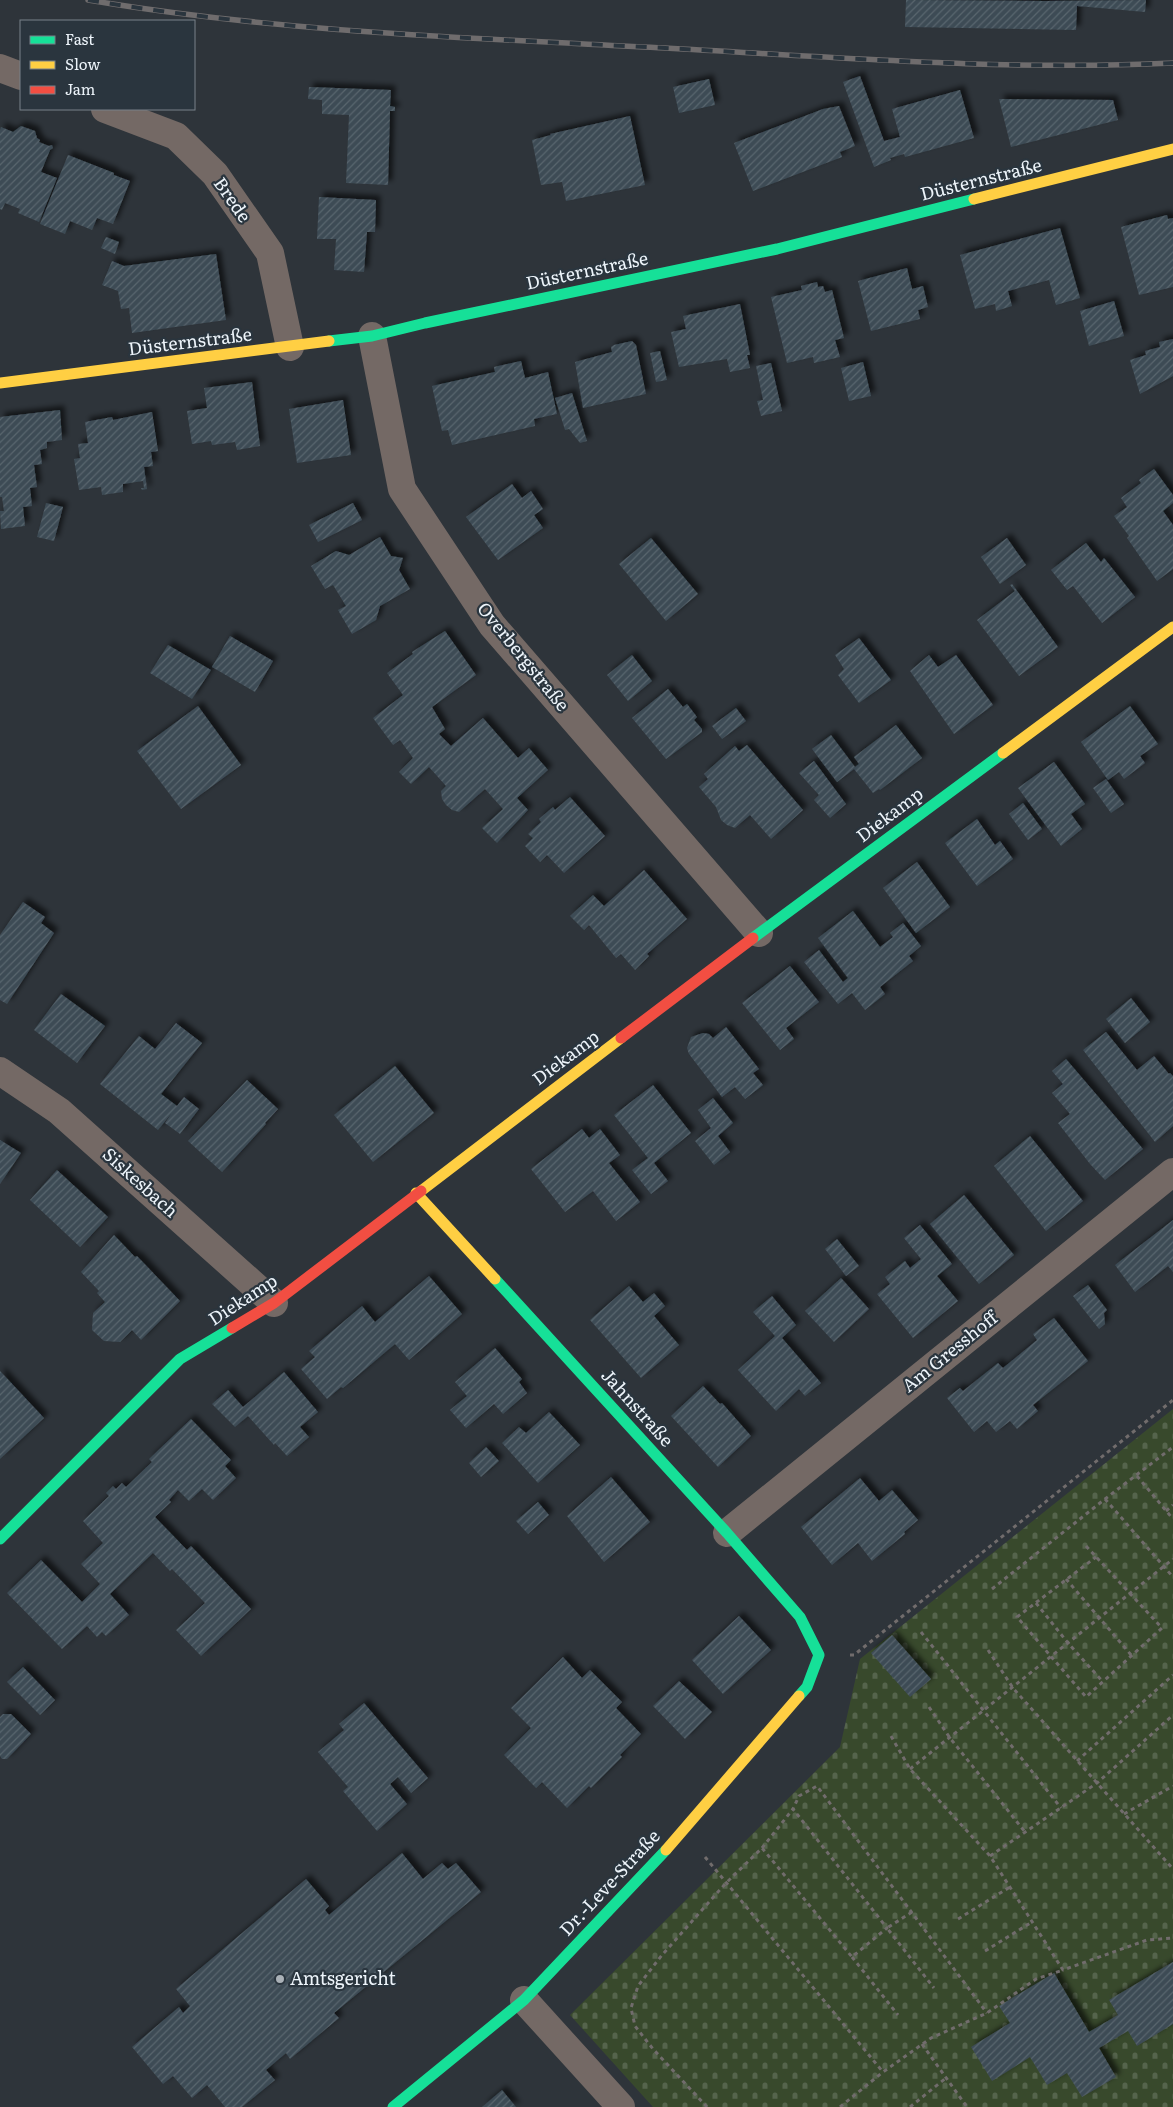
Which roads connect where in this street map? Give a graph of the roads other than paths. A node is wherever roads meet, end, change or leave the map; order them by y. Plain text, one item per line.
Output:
1 (0, 68) edge
2 (20, 76) edge
3 (108, 110) edge
4 (1173, 149) edge
5 (372, 336) junction
6 (290, 347) junction
7 (0, 383) edge
8 (1173, 627) edge
9 (759, 933) junction
10 (0, 1071) edge
11 (1173, 1172) edge
12 (416, 1193) junction
13 (274, 1303) junction
14 (727, 1533) junction
15 (0, 1538) edge
16 (819, 1655) joint
17 (524, 2000) junction
18 (393, 2107) edge
19 (621, 2107) edge

1 - 2 street
3 - 6 street, Brede
4 - 5 street, Düsternstraße
5 - 6 street, Düsternstraße
5 - 9 street, Overbergstraße
6 - 7 street, Düsternstraße
8 - 9 street, Diekamp
9 - 12 street, Diekamp
10 - 13 street, Siskesbach
11 - 14 street, Am Gresshoff
12 - 13 street, Diekamp
12 - 14 street, Jahnstraße
13 - 15 street, Diekamp
14 - 16 street, Jahnstraße
16 - 17 street, Dr.-Leve-Straße
17 - 18 street, Dr.-Leve-Straße
17 - 19 street

